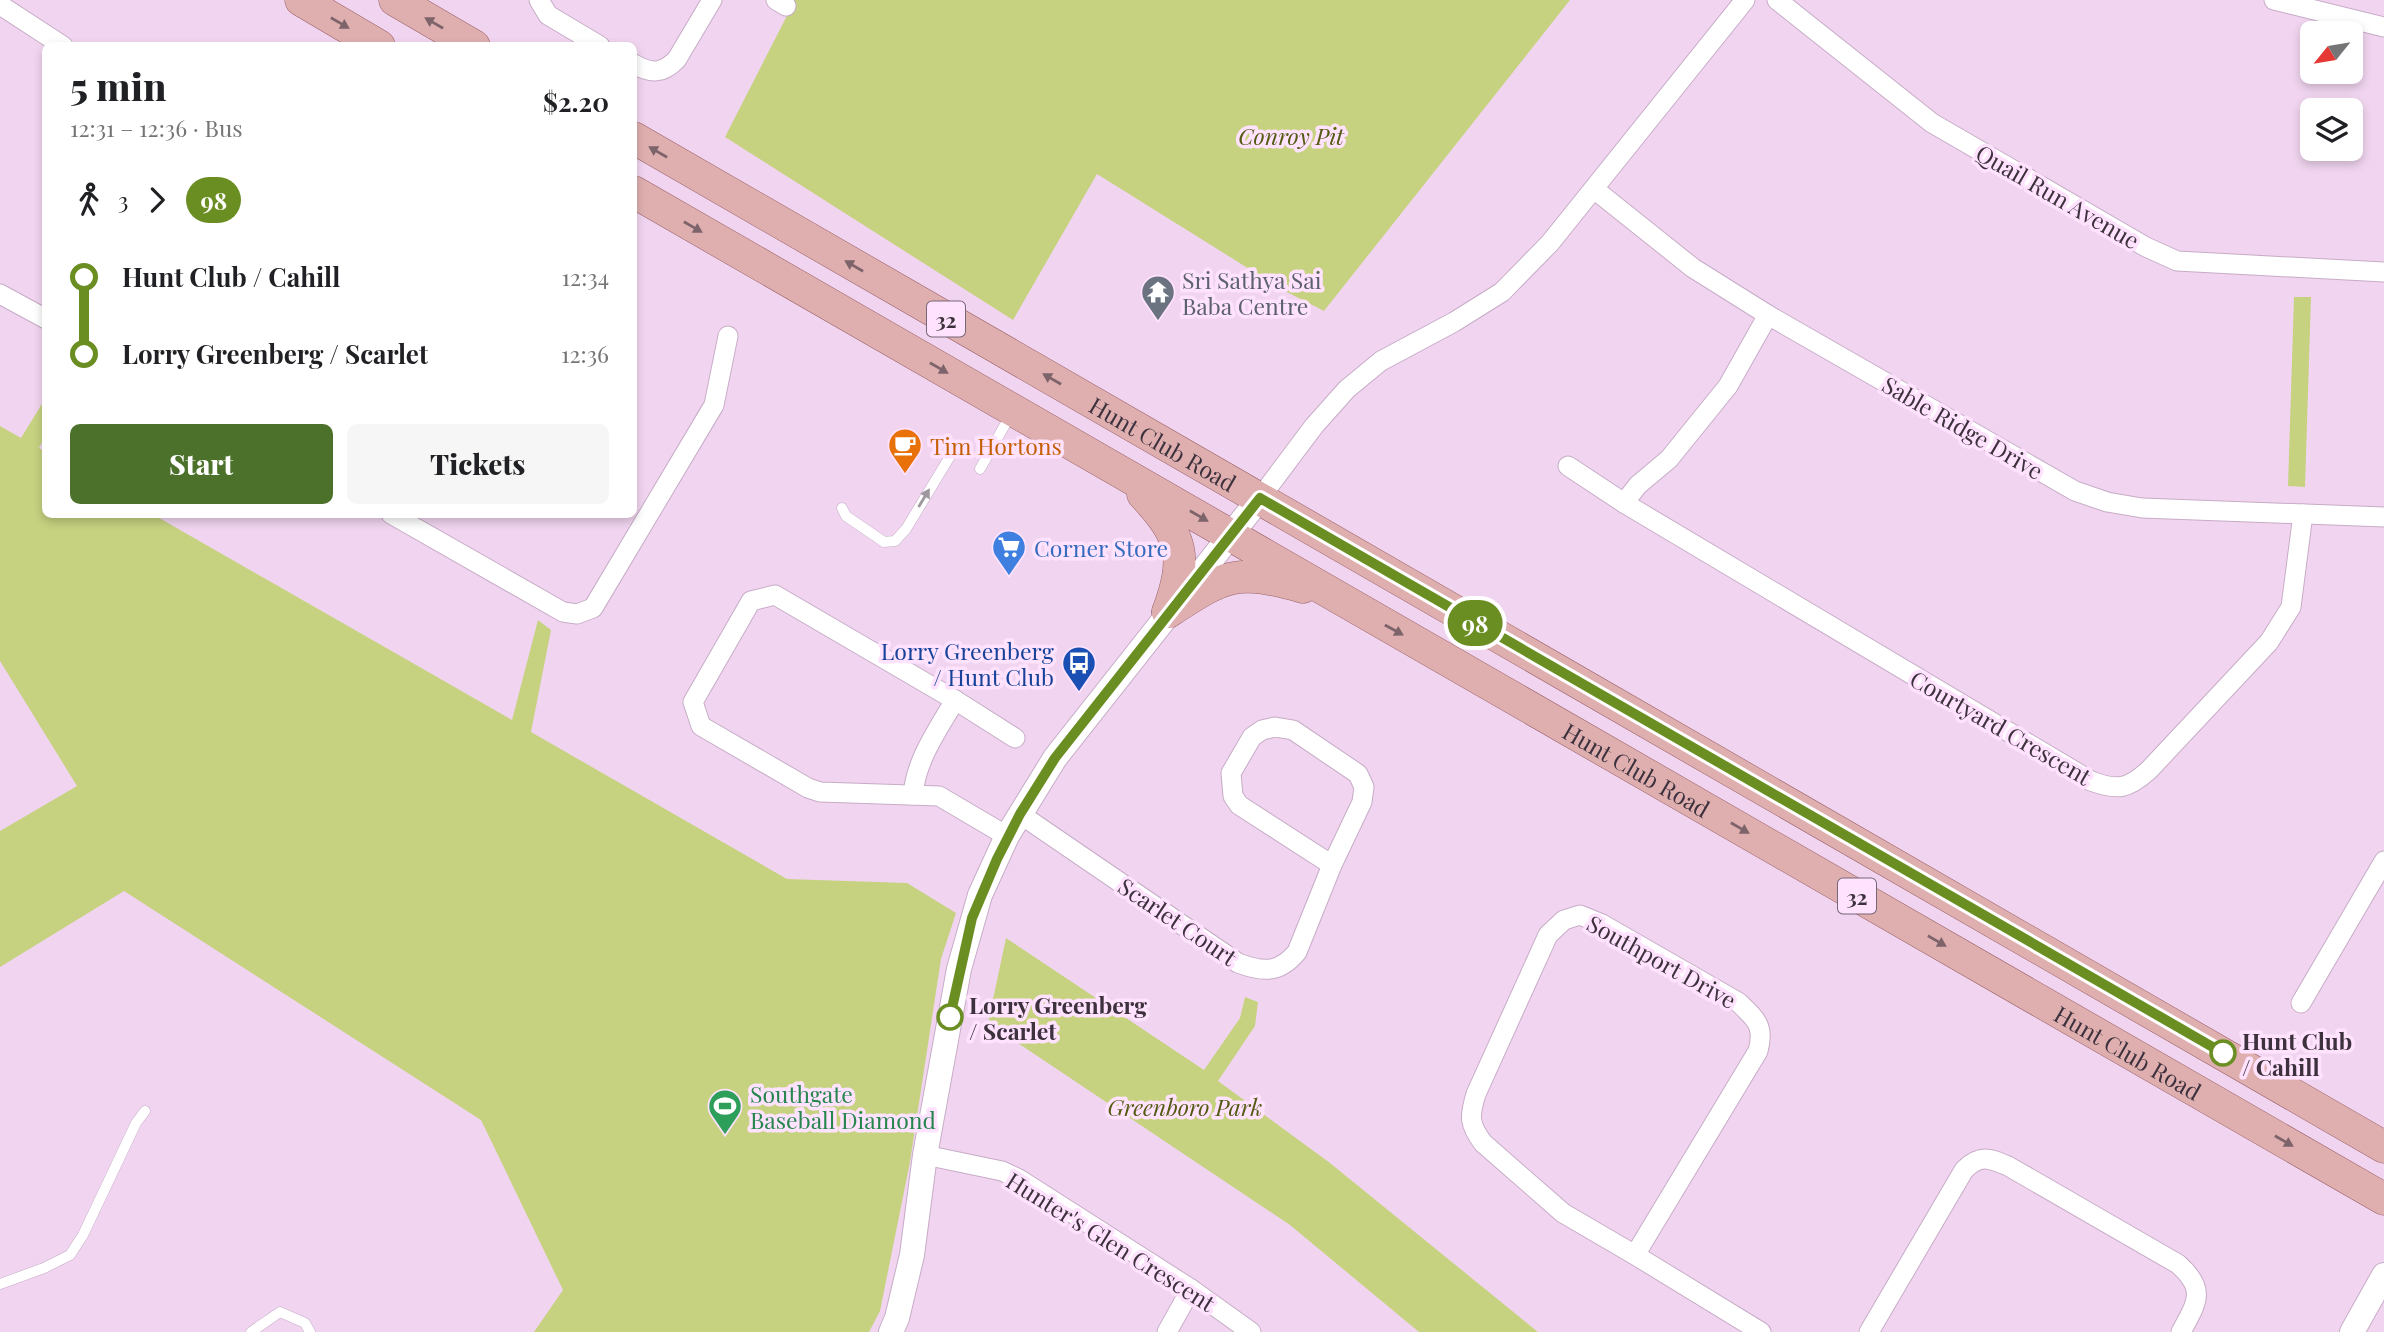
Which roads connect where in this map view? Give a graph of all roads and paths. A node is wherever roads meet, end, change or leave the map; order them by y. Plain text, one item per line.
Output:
1 (301, 0) edge
2 (395, 0) edge
3 (539, 0) edge
4 (712, 0) edge
5 (1745, 0) edge
6 (1777, 0) edge
7 (2274, 0) edge
8 (0, 5) edge
9 (2321, 6) edge
10 (2384, 27) edge
11 (57, 42) edge
12 (372, 42) edge
13 (467, 42) edge
14 (591, 42) edge
15 (637, 66) edge
16 (637, 140) edge
17 (1594, 189) junction
18 (637, 194) edge
19 (2384, 272) edge
20 (0, 294) edge
21 (1768, 315) junction
22 (42, 317) edge
23 (728, 336) dead end
24 (1013, 411) junction
25 (952, 453) dead end
26 (1568, 466) dead end
27 (980, 469) dead end
28 (1124, 474) junction
29 (1260, 498) junction
30 (1624, 503) junction
31 (842, 508) dead end
32 (2303, 514) junction
33 (2384, 517) edge
34 (398, 518) edge
35 (1231, 535) junction
36 (1334, 597) junction
37 (1168, 612) junction
38 (955, 700) junction
39 (1015, 738) dead end
40 (913, 795) junction
41 (1020, 814) junction
42 (1007, 836) junction
43 (2384, 861) edge
44 (1332, 865) junction
45 (2301, 1003) dead end
46 (145, 1111) dead end
47 (2384, 1147) edge
48 (925, 1155) junction
49 (2384, 1199) edge
50 (1635, 1255) junction
51 (2384, 1275) edge
52 (0, 1283) edge
53 (1191, 1289) junction
54 (251, 1332) edge
55 (310, 1332) edge
56 (891, 1332) edge
57 (1167, 1332) edge
58 (1251, 1332) edge
59 (1760, 1332) edge
60 (1869, 1332) edge
61 (2181, 1332) edge
62 (2352, 1332) edge

1 -> 12 main road
13 -> 2 main road
3 - 14 street
4 - 15 street
5 - 17 street
6 - 19 street, Quail Run Avenue
7 - 9 street
8 - 11 street
9 - 10 street
29 -> 16 main road, Hunt Club Road / 32
17 - 21 street, Sable Ridge Drive
17 - 29 street
18 -> 24 main road, Hunt Club Road / 32
20 - 22 street
21 - 30 street
21 - 32 street, Sable Ridge Drive
23 - 34 street
24 - 27 lane
24 - 28 main road, Hunt Club Road / 32
31 -> 25 lane
26 - 30 street, Courtyard Crescent
28 -> 35 main road, Hunt Club Road / 32
28 - 37 main road
29 - 35 street
29 - 47 main road, Hunt Club Road / 32
30 - 32 street, Courtyard Crescent
32 - 33 street, Sable Ridge Drive
35 - 36 main road, Hunt Club Road / 32
35 - 37 street
36 - 37 main road
36 -> 49 main road, Hunt Club Road / 32
37 - 41 street
38 - 39 street
38 - 40 street
38 - 40 street
40 - 42 street
41 - 42 street
41 - 44 street, Scarlet Court
42 - 48 street
43 - 45 street
44 - 44 street, Scarlet Court
46 - 52 lane
48 - 53 street, Hunter's Glen Crescent
48 - 56 street
50 - 50 street, Southport Drive
50 - 59 street, Southport Drive
51 - 62 street
53 - 57 street
53 - 58 street, Hunter's Glen Crescent
54 - 55 lane
60 - 61 street

